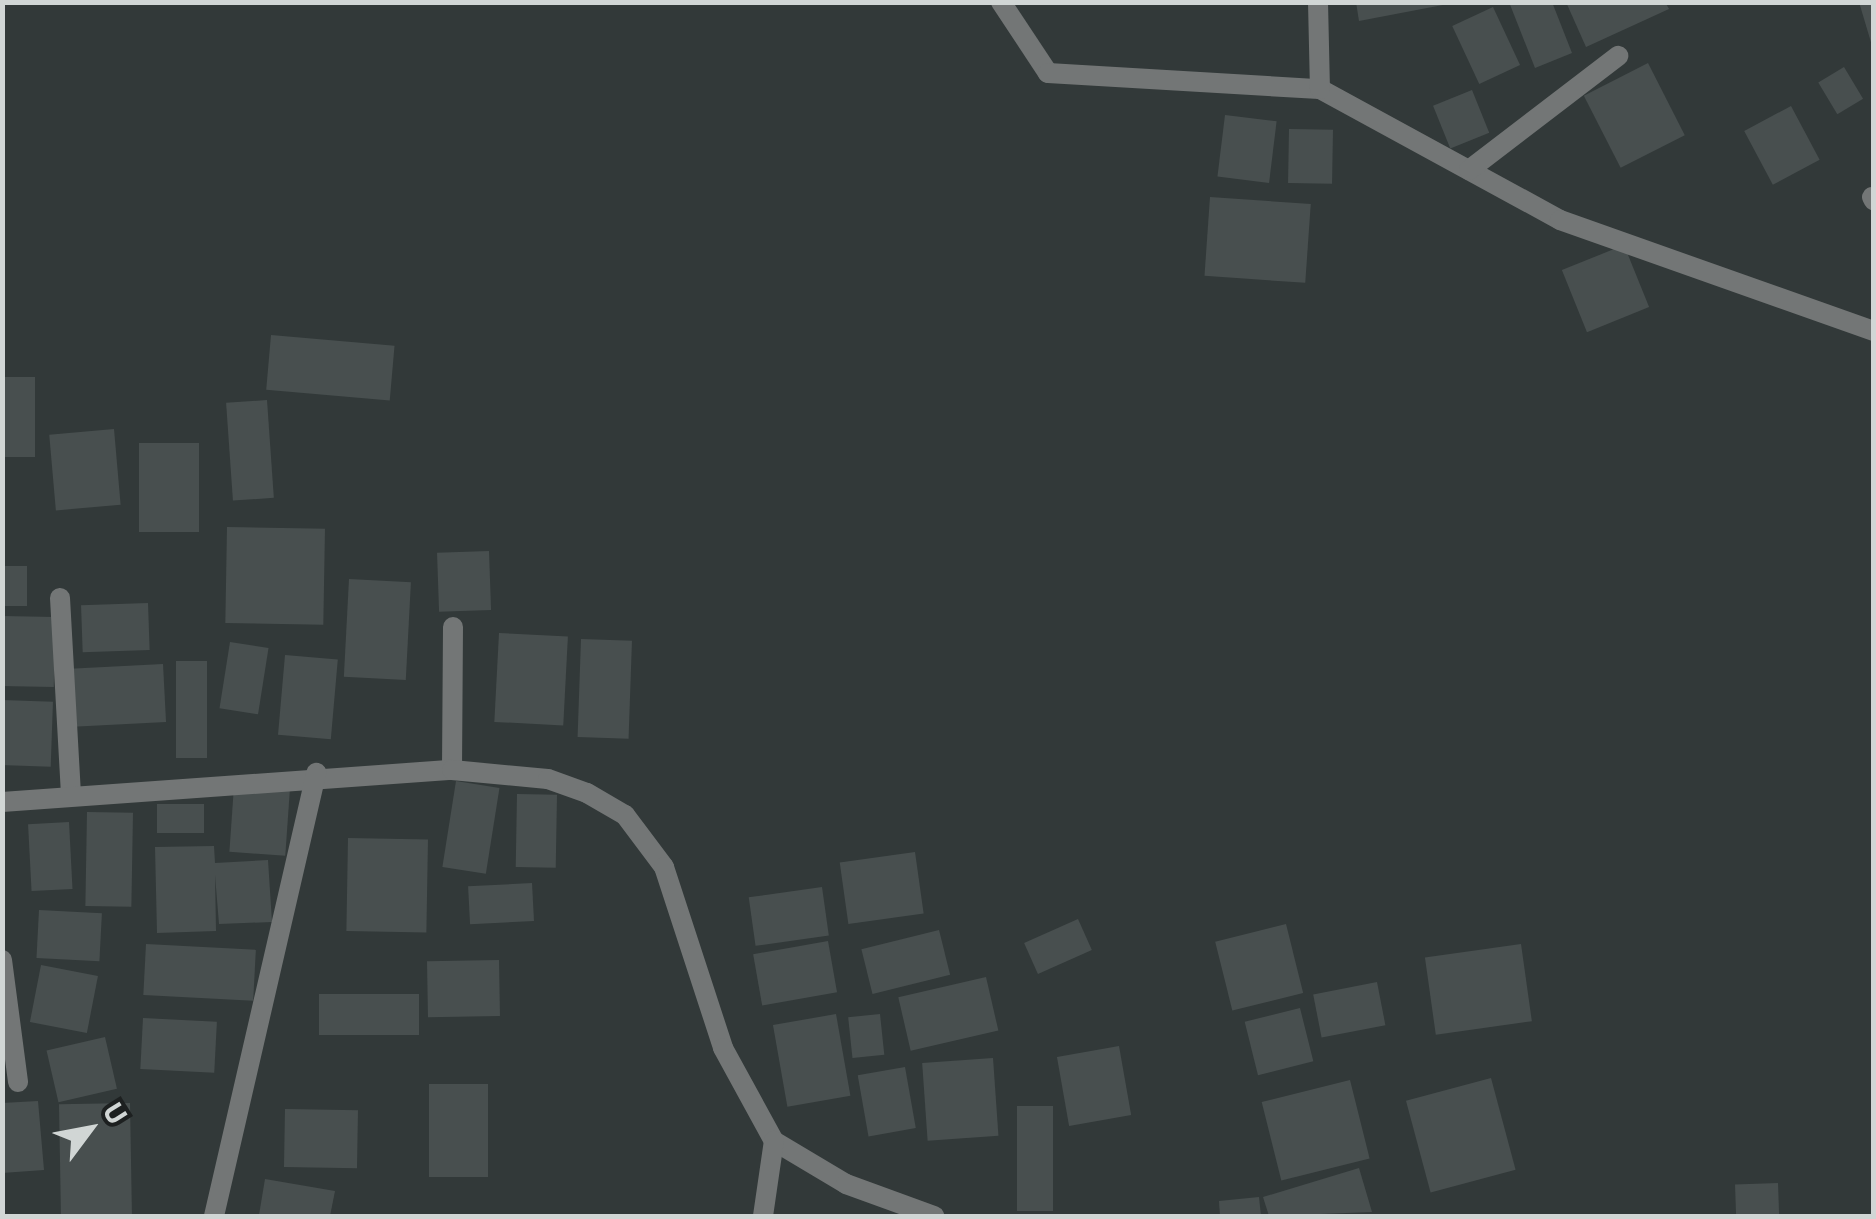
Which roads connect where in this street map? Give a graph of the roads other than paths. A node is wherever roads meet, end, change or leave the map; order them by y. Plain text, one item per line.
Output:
1 (1002, 2) edge
2 (1318, 2) edge
3 (1618, 56) dead end
4 (1320, 89) junction
5 (1469, 170) junction
6 (1874, 331) edge
7 (60, 598) dead end
8 (453, 627) dead end
9 (452, 770) junction
10 (316, 773) junction
11 (71, 794) junction
12 (2, 802) edge
13 (2, 960) edge
14 (18, 1082) dead end
15 (774, 1142) junction
16 (214, 1216) edge
17 (762, 1216) edge
18 (934, 1216) edge

1 - 4 street
2 - 4 street
3 - 5 street
4 - 5 street
5 - 6 street
7 - 11 street
8 - 9 street
9 - 10 street
9 - 15 street
10 - 11 street
10 - 16 street
11 - 12 street
13 - 14 street
15 - 17 street
15 - 18 street

